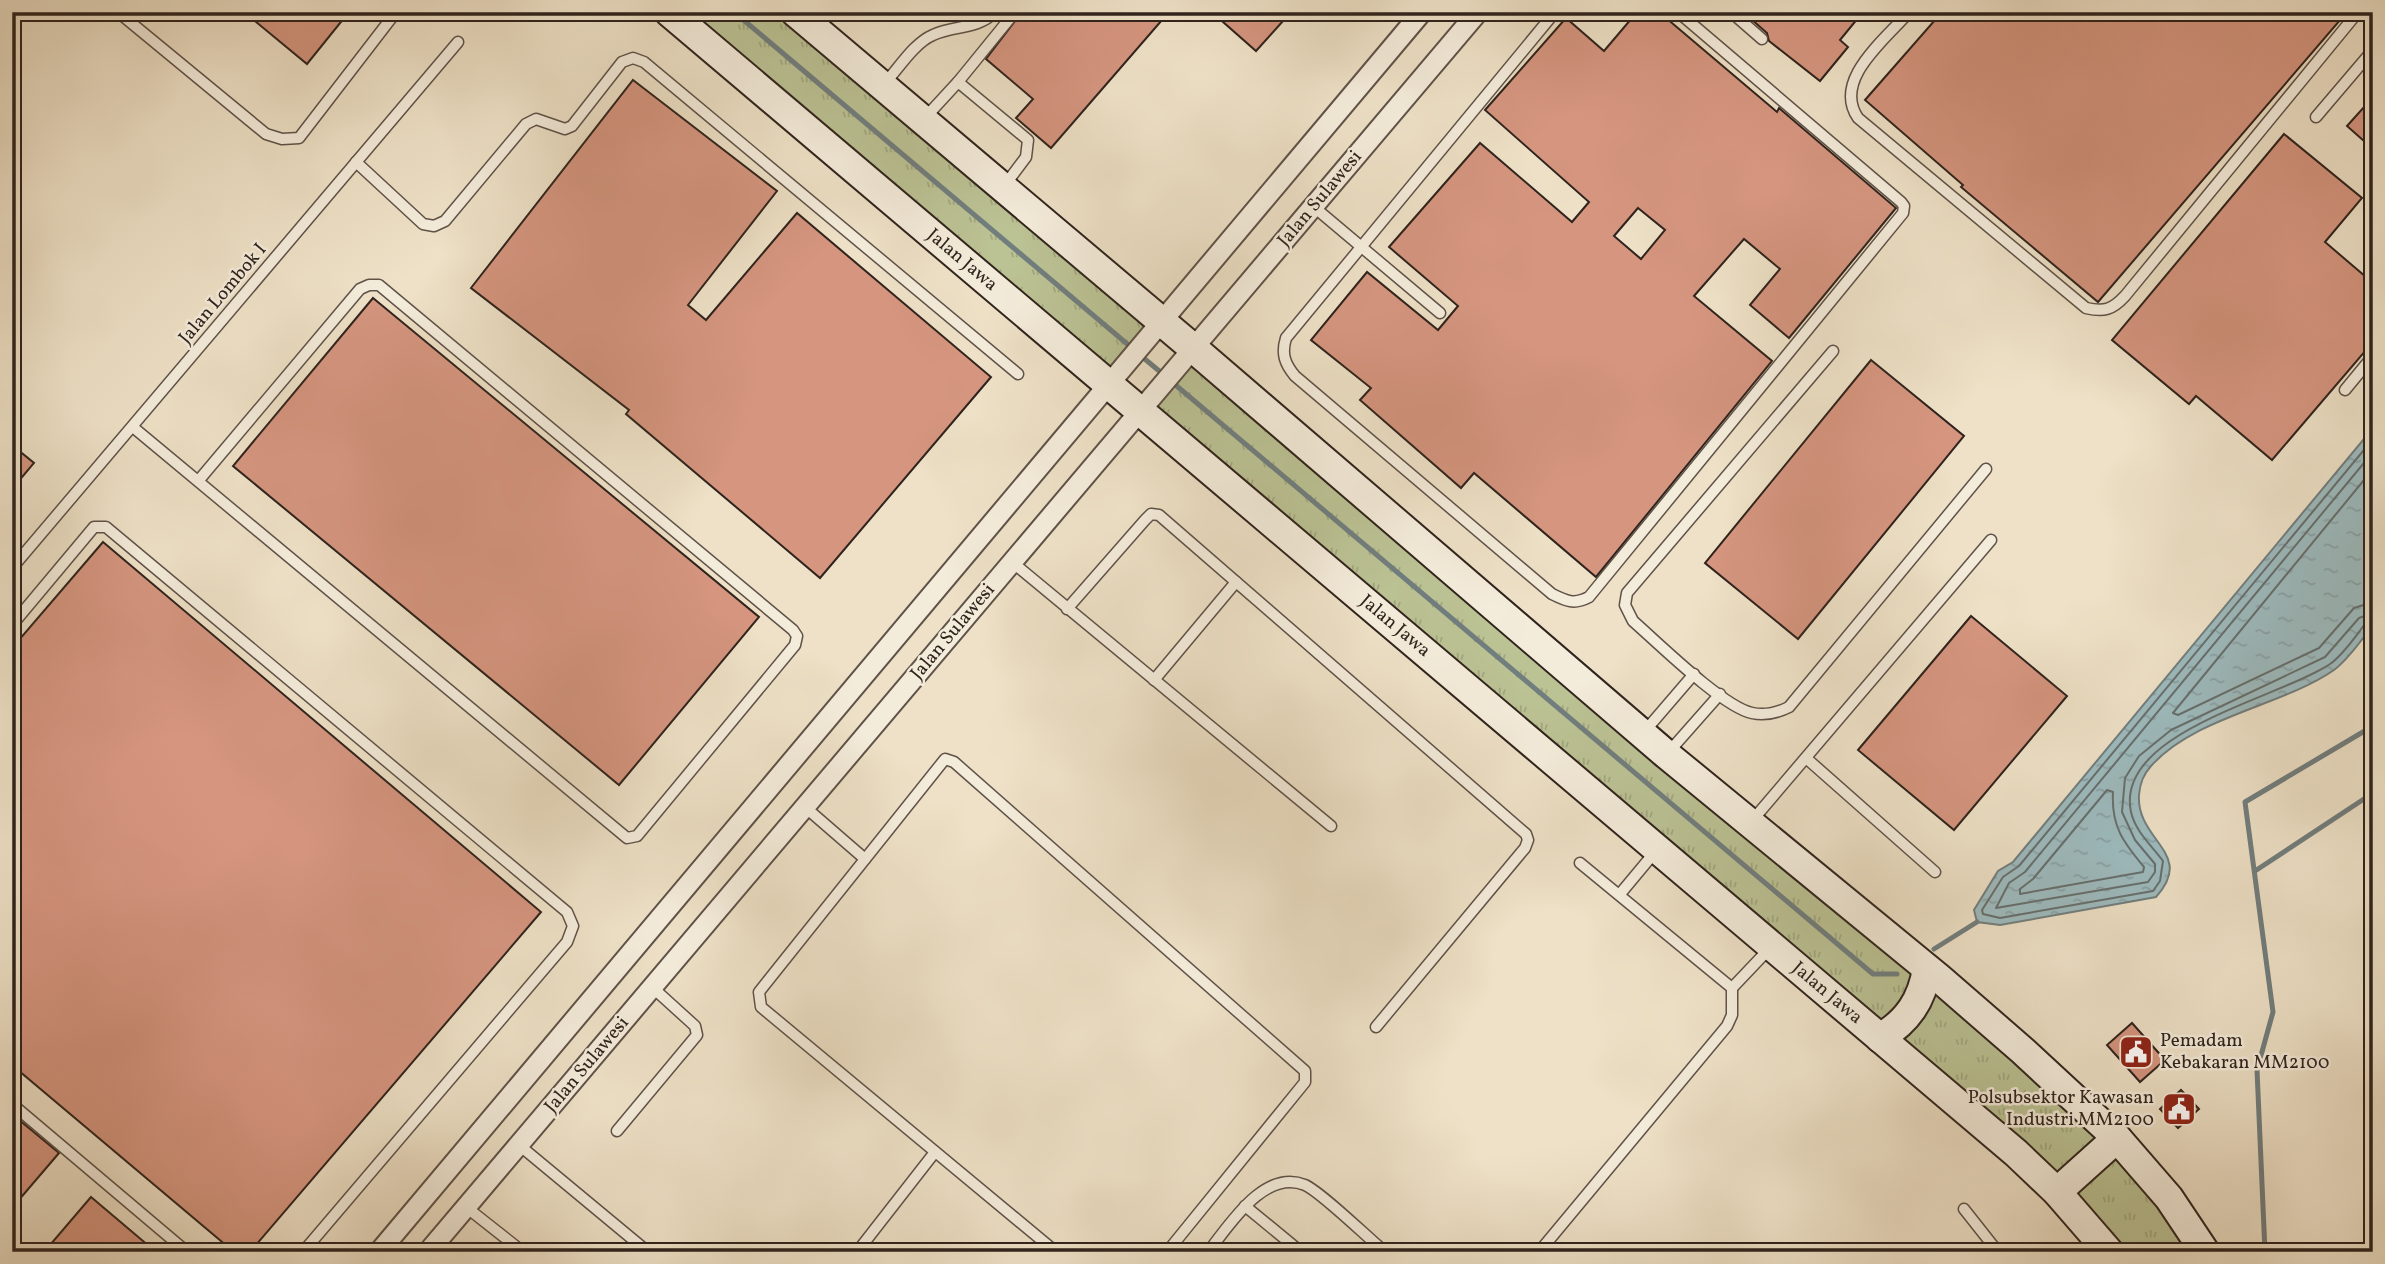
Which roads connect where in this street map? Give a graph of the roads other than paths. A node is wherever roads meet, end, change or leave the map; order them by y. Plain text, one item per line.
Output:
1 (118, 12) edge
2 (396, 12) edge
3 (669, 12) edge
4 (795, 12) edge
5 (995, 12) edge
6 (1015, 12) edge
7 (1422, 12) edge
8 (1478, 12) edge
9 (1555, 12) edge
10 (1678, 12) edge
11 (1731, 12) edge
12 (1909, 12) edge
13 (2358, 12) edge
14 (1762, 39) dead end
15 (458, 42) dead end
16 (2373, 50) edge
17 (958, 82) junction
18 (883, 86) junction
19 (2316, 117) dead end
20 (923, 120) junction
21 (356, 162) junction
22 (1003, 187) junction
23 (1314, 207) junction
24 (1363, 245) junction
25 (1440, 313) dead end
26 (1156, 328) junction
27 (1833, 351) dead end
28 (1188, 354) junction
29 (2373, 356) edge
30 (1018, 374) dead end
31 (1114, 377) junction
32 (2346, 390) dead end
33 (1145, 404) junction
34 (134, 428) junction
35 (1986, 469) dead end
36 (199, 480) junction
37 (1991, 540) dead end
38 (1012, 562) junction
39 (12, 568) edge
40 (1236, 582) junction
41 (1067, 610) junction
42 (12, 625) edge
43 (1694, 674) junction
44 (1154, 680) junction
45 (1720, 694) junction
46 (1642, 734) junction
47 (1667, 755) junction
48 (1805, 758) junction
49 (805, 807) junction
50 (1749, 824) junction
51 (1331, 826) dead end
52 (1657, 849) junction
53 (865, 859) junction
54 (1580, 863) dead end
55 (1935, 872) dead end
56 (1620, 894) junction
57 (1771, 947) junction
58 (1927, 968) junction
59 (652, 987) junction
60 (1732, 988) junction
61 (1376, 1027) dead end
62 (1880, 1038) junction
63 (12, 1104) edge
64 (617, 1132) dead end
65 (2117, 1138) junction
66 (519, 1145) junction
67 (935, 1152) junction
68 (2057, 1192) junction
69 (1245, 1206) junction
70 (467, 1207) junction
71 (1964, 1209) dead end
72 (187, 1252) edge
73 (303, 1252) edge
74 (379, 1252) edge
75 (428, 1252) edge
76 (523, 1252) edge
77 (649, 1252) edge
78 (857, 1252) edge
79 (1056, 1252) edge
80 (1167, 1252) edge
81 (1208, 1252) edge
82 (1301, 1252) edge
83 (1385, 1252) edge
84 (1538, 1252) edge
85 (1998, 1252) edge
86 (2109, 1252) edge
87 (2205, 1252) edge

1 - 2 lane
3 - 31 street, Jalan Jawa
4 - 18 street
5 - 18 lane
6 - 17 lane
7 - 26 street, Jalan Sulawesi
8 - 23 street, Jalan Sulawesi
9 - 24 lane
10 - 24 lane
11 - 14 lane
12 - 13 lane
15 - 21 lane, Jalan Lombok I
16 - 19 lane
17 - 20 lane
17 - 22 lane
18 - 20 street
20 - 22 street
21 - 30 lane
21 - 34 lane, Jalan Lombok I
22 - 26 street
23 - 24 lane
23 - 28 street, Jalan Sulawesi
24 - 25 lane
26 - 28 street
26 - 31 street, Jalan Sulawesi
27 - 43 lane
28 - 33 street, Jalan Sulawesi
28 - 46 street
29 - 32 lane
31 - 33 street, Jalan Jawa
31 - 74 street, Jalan Sulawesi
33 - 38 street, Jalan Sulawesi
33 - 52 street, Jalan Jawa
34 - 36 lane
34 - 39 lane, Jalan Lombok I
35 - 45 lane
36 - 36 lane
37 - 48 lane
38 - 41 lane
38 - 49 street, Jalan Sulawesi
40 - 41 lane
40 - 44 lane
40 - 61 lane
41 - 44 lane
42 - 73 lane
43 - 45 lane
43 - 46 lane
44 - 51 lane
45 - 47 lane
46 - 47 street
47 - 50 street
48 - 50 lane
48 - 55 lane
49 - 53 lane
49 - 59 street, Jalan Sulawesi
50 - 58 street
52 - 56 lane
52 - 57 street, Jalan Jawa
53 - 67 lane
53 - 80 lane
54 - 56 lane
56 - 60 lane
57 - 60 lane
57 - 62 street, Jalan Jawa
58 - 62 street
58 - 65 street
59 - 64 lane
59 - 66 street, Jalan Sulawesi
60 - 84 lane
62 - 68 street, Jalan Jawa
63 - 72 lane
65 - 68 street
65 - 87 street
66 - 70 street, Jalan Sulawesi
66 - 77 lane
67 - 78 lane
67 - 79 lane
68 - 86 street, Jalan Jawa
69 - 81 lane
69 - 82 lane
69 - 83 lane
70 - 75 street, Jalan Sulawesi
70 - 76 lane
71 - 85 lane

